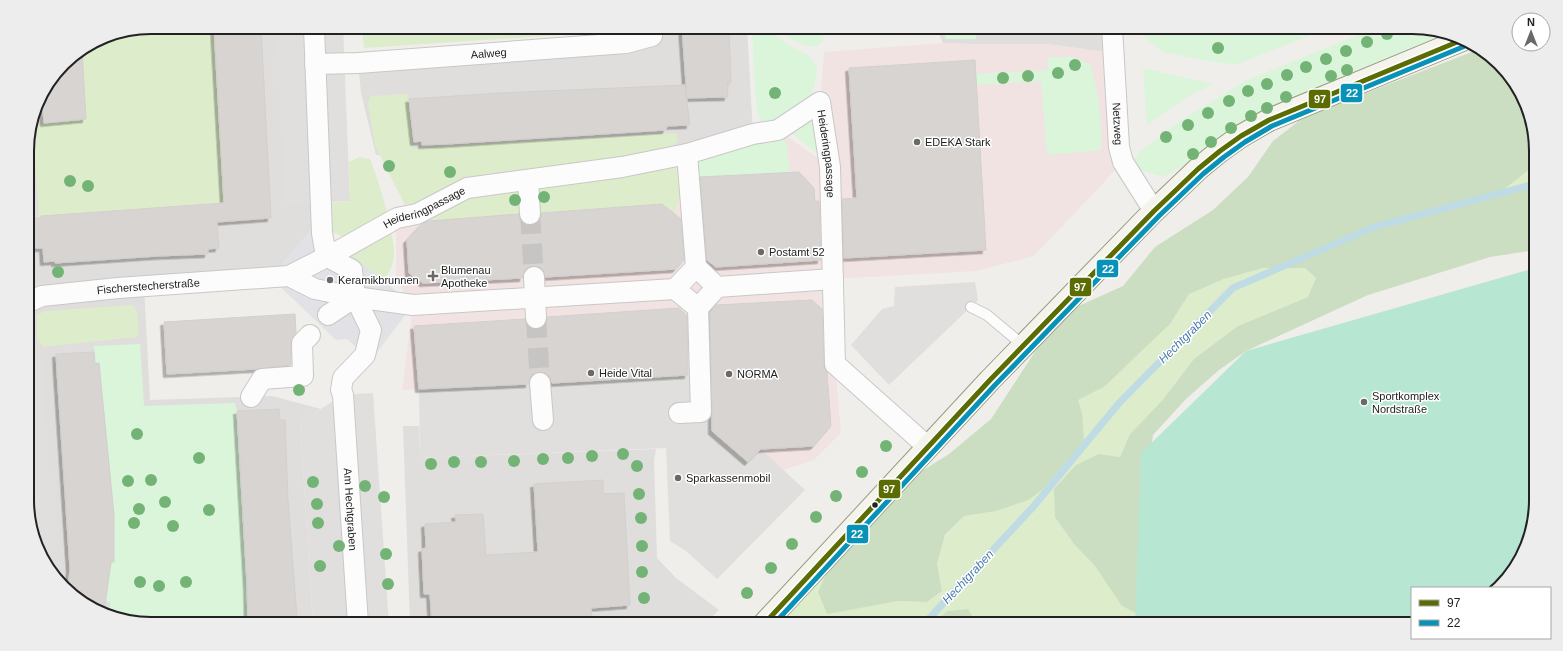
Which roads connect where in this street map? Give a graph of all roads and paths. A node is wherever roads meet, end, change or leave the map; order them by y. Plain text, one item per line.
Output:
1 (314, 34) edge
2 (652, 34) edge
3 (1112, 34) edge
4 (1456, 43) edge
5 (315, 64) junction
6 (687, 154) junction
7 (528, 180) junction
8 (1154, 211) junction
9 (530, 214) tunnel mouth
10 (326, 256) junction
11 (696, 267) junction
12 (289, 276) junction
13 (270, 277) joint
14 (534, 277) tunnel mouth
15 (833, 279) junction
16 (717, 287) junction
17 (675, 289) junction
18 (355, 297) junction
19 (535, 298) junction
20 (34, 299) edge
21 (971, 307) dead end
22 (698, 308) junction
23 (328, 315) dead end
24 (536, 318) tunnel mouth
25 (303, 339) dead end
26 (1024, 346) junction
27 (540, 383) tunnel mouth
28 (251, 397) dead end
29 (679, 413) dead end
30 (543, 420) dead end
31 (928, 447) junction
32 (358, 617) edge
33 (770, 617) edge

1 - 5 street
2 - 5 street, Aalweg
3 - 8 street, Netzweg
4 - 8 street
5 - 10 street
6 - 7 street, Heideringpassage
6 - 11 street
6 - 15 street, Heideringpassage
7 - 9 street
7 - 10 street, Heideringpassage
8 - 26 street
10 - 12 street, Heideringpassage
10 - 18 street
11 - 16 street
11 - 17 street
12 - 13 street, Heideringpassage
12 - 18 street, Heideringpassage
13 - 20 street, Fischerstecherstraße
14 - 19 street
15 - 16 street
15 - 31 street, Heideringpassage
16 - 22 street
17 - 19 street, Heideringpassage
17 - 22 street
18 - 19 street, Heideringpassage
18 - 23 street
18 - 32 street, Am Hechtgraben
19 - 24 street
21 - 26 lane
22 - 29 street
25 - 28 street
26 - 31 street
27 - 30 street
31 - 33 street

